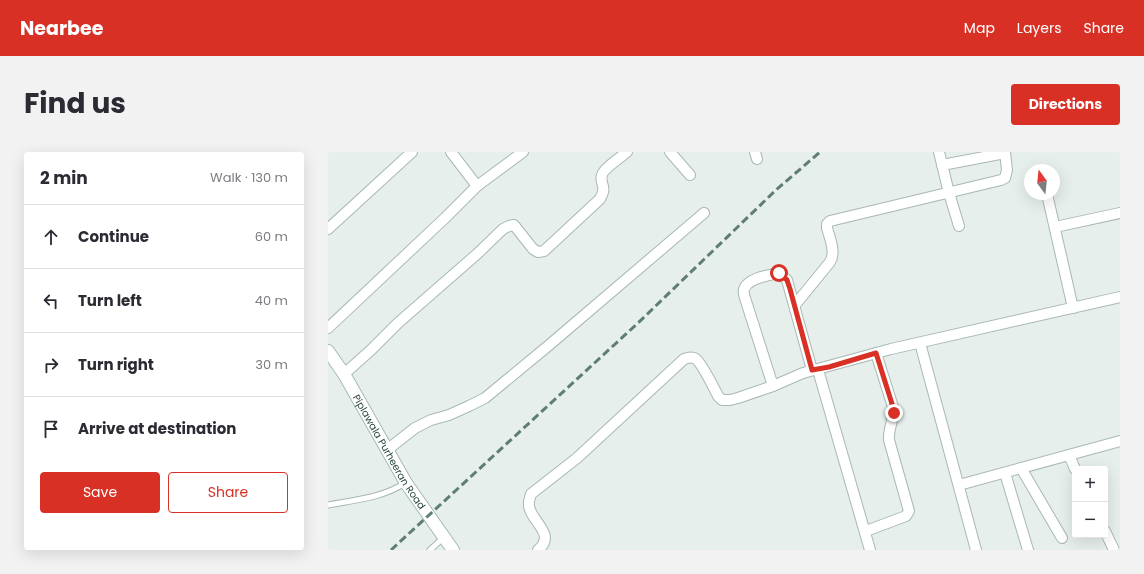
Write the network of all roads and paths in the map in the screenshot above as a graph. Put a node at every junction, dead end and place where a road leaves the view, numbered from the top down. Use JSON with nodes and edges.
{"nodes":[{"id":1,"x":412,"y":152,"type":"edge"},
{"id":2,"x":452,"y":152,"type":"edge"},
{"id":3,"x":523,"y":152,"type":"edge"},
{"id":4,"x":627,"y":152,"type":"edge"},
{"id":5,"x":670,"y":152,"type":"edge"},
{"id":6,"x":939,"y":152,"type":"edge"},
{"id":7,"x":1005,"y":152,"type":"edge"},
{"id":8,"x":942,"y":165,"type":"junction"},
{"id":9,"x":690,"y":175,"type":"dead end"},
{"id":10,"x":477,"y":186,"type":"junction"},
{"id":11,"x":949,"y":193,"type":"junction"},
{"id":12,"x":1048,"y":200,"type":"edge"},
{"id":13,"x":704,"y":213,"type":"dead end"},
{"id":14,"x":1120,"y":213,"type":"edge"},
{"id":15,"x":959,"y":226,"type":"dead end"},
{"id":16,"x":1055,"y":227,"type":"junction"},
{"id":17,"x":328,"y":229,"type":"edge"},
{"id":18,"x":1120,"y":297,"type":"edge"},
{"id":19,"x":795,"y":305,"type":"junction"},
{"id":20,"x":1073,"y":308,"type":"junction"},
{"id":21,"x":328,"y":328,"type":"edge"},
{"id":22,"x":920,"y":343,"type":"junction"},
{"id":23,"x":328,"y":351,"type":"edge"},
{"id":24,"x":876,"y":353,"type":"junction"},
{"id":25,"x":815,"y":370,"type":"junction"},
{"id":26,"x":344,"y":374,"type":"junction"},
{"id":27,"x":773,"y":386,"type":"junction"},
{"id":28,"x":1120,"y":441,"type":"edge"},
{"id":29,"x":387,"y":450,"type":"junction"},
{"id":30,"x":1069,"y":455,"type":"junction"},
{"id":31,"x":1074,"y":466,"type":"edge"},
{"id":32,"x":1021,"y":468,"type":"junction"},
{"id":33,"x":1005,"y":472,"type":"junction"},
{"id":34,"x":406,"y":483,"type":"junction"},
{"id":35,"x":959,"y":485,"type":"junction"},
{"id":36,"x":328,"y":505,"type":"edge"},
{"id":37,"x":866,"y":531,"type":"junction"},
{"id":38,"x":444,"y":537,"type":"junction"},
{"id":39,"x":1108,"y":537,"type":"edge"},
{"id":40,"x":1062,"y":538,"type":"dead end"},
{"id":41,"x":430,"y":550,"type":"edge"},
{"id":42,"x":453,"y":550,"type":"edge"},
{"id":43,"x":538,"y":550,"type":"edge"},
{"id":44,"x":870,"y":550,"type":"edge"},
{"id":45,"x":974,"y":550,"type":"edge"},
{"id":46,"x":1028,"y":550,"type":"edge"},
{"id":47,"x":1114,"y":550,"type":"edge"}],
"edges":[{"from":1,"to":17,"type":"street"},
{"from":2,"to":10,"type":"street"},
{"from":3,"to":10,"type":"street"},
{"from":4,"to":26,"type":"street"},
{"from":5,"to":9,"type":"street"},
{"from":6,"to":8,"type":"street"},
{"from":7,"to":8,"type":"street"},
{"from":7,"to":11,"type":"street"},
{"from":8,"to":11,"type":"street"},
{"from":10,"to":21,"type":"street"},
{"from":11,"to":15,"type":"street"},
{"from":11,"to":19,"type":"street"},
{"from":12,"to":16,"type":"street"},
{"from":13,"to":29,"type":"street"},
{"from":14,"to":16,"type":"street"},
{"from":16,"to":20,"type":"street"},
{"from":18,"to":20,"type":"street"},
{"from":19,"to":25,"type":"street"},
{"from":19,"to":27,"type":"street"},
{"from":20,"to":22,"type":"street"},
{"from":22,"to":24,"type":"street"},
{"from":22,"to":35,"type":"street"},
{"from":23,"to":26,"type":"street","name":"Piplawala Purheeran Road"},
{"from":24,"to":25,"type":"street"},
{"from":24,"to":37,"type":"street"},
{"from":25,"to":27,"type":"street"},
{"from":25,"to":37,"type":"street"},
{"from":26,"to":29,"type":"street","name":"Piplawala Purheeran Road"},
{"from":27,"to":43,"type":"street"},
{"from":28,"to":30,"type":"street"},
{"from":29,"to":34,"type":"street","name":"Piplawala Purheeran Road"},
{"from":30,"to":31,"type":"street"},
{"from":30,"to":32,"type":"street"},
{"from":32,"to":33,"type":"street"},
{"from":32,"to":40,"type":"street"},
{"from":33,"to":35,"type":"street"},
{"from":33,"to":46,"type":"street"},
{"from":34,"to":36,"type":"lane"},
{"from":34,"to":38,"type":"street","name":"Piplawala Purheeran Road"},
{"from":35,"to":45,"type":"street"},
{"from":37,"to":44,"type":"street"},
{"from":38,"to":41,"type":"lane"},
{"from":38,"to":42,"type":"street","name":"Piplawala Purheeran Road"},
{"from":39,"to":47,"type":"street"}]}
